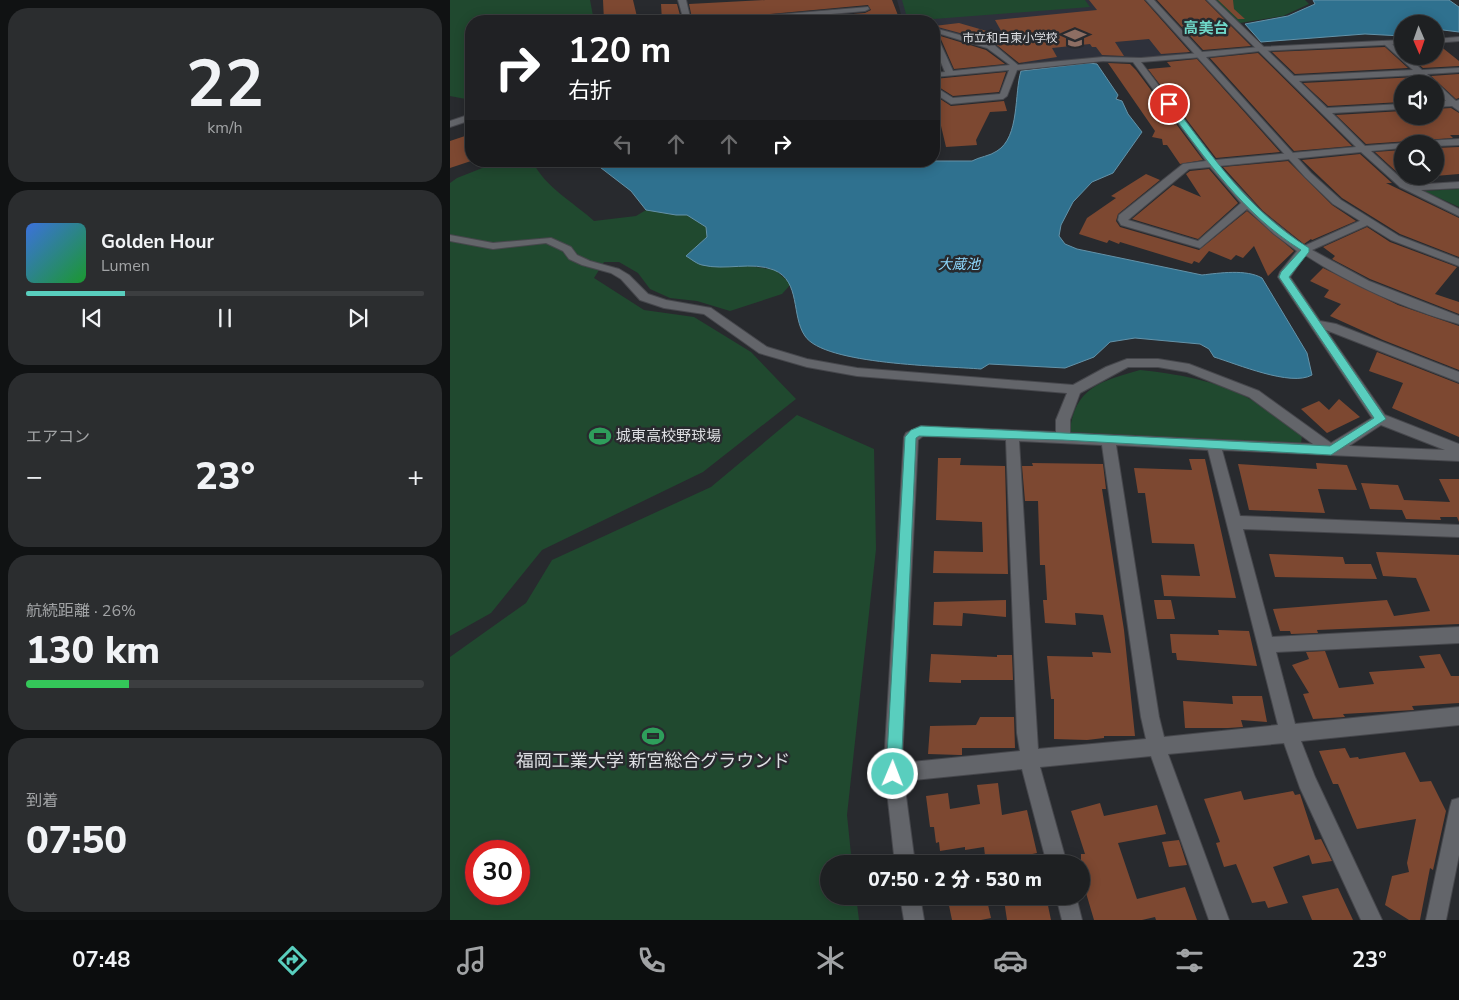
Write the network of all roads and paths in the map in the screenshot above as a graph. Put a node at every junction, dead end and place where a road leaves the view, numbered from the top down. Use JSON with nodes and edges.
{"nodes":[{"id":1,"x":865,"y":0,"type":"edge"},
{"id":2,"x":1150,"y":0,"type":"edge"},
{"id":3,"x":1211,"y":0,"type":"edge"},
{"id":4,"x":684,"y":1,"type":"edge"},
{"id":5,"x":866,"y":10,"type":"junction"},
{"id":6,"x":687,"y":15,"type":"edge"},
{"id":7,"x":803,"y":15,"type":"edge"},
{"id":8,"x":867,"y":15,"type":"edge"},
{"id":9,"x":940,"y":32,"type":"edge"},
{"id":10,"x":1459,"y":39,"type":"edge"},
{"id":11,"x":1444,"y":40,"type":"edge"},
{"id":12,"x":1388,"y":43,"type":"junction"},
{"id":13,"x":1394,"y":43,"type":"edge"},
{"id":14,"x":1394,"y":48,"type":"edge"},
{"id":15,"x":1260,"y":49,"type":"junction"},
{"id":16,"x":940,"y":52,"type":"edge"},
{"id":17,"x":1200,"y":55,"type":"junction"},
{"id":18,"x":1135,"y":60,"type":"junction"},
{"id":19,"x":1413,"y":65,"type":"edge"},
{"id":20,"x":1014,"y":67,"type":"junction"},
{"id":21,"x":1459,"y":70,"type":"edge"},
{"id":22,"x":1420,"y":72,"type":"junction"},
{"id":23,"x":950,"y":74,"type":"junction"},
{"id":24,"x":940,"y":75,"type":"edge"},
{"id":25,"x":1423,"y":75,"type":"edge"},
{"id":26,"x":1291,"y":79,"type":"junction"},
{"id":27,"x":940,"y":93,"type":"edge"},
{"id":28,"x":1444,"y":94,"type":"edge"},
{"id":29,"x":1444,"y":104,"type":"edge"},
{"id":30,"x":1457,"y":105,"type":"edge"},
{"id":31,"x":1394,"y":107,"type":"edge"},
{"id":32,"x":1324,"y":111,"type":"junction"},
{"id":33,"x":465,"y":119,"type":"edge"},
{"id":34,"x":450,"y":124,"type":"edge"},
{"id":35,"x":1459,"y":142,"type":"edge"},
{"id":36,"x":1444,"y":143,"type":"edge"},
{"id":37,"x":1394,"y":146,"type":"edge"},
{"id":38,"x":1362,"y":148,"type":"junction"},
{"id":39,"x":1290,"y":155,"type":"junction"},
{"id":40,"x":1214,"y":163,"type":"junction"},
{"id":41,"x":1459,"y":185,"type":"edge"},
{"id":42,"x":1410,"y":188,"type":"junction"},
{"id":43,"x":1247,"y":203,"type":"junction"},
{"id":44,"x":1459,"y":212,"type":"edge"},
{"id":45,"x":1366,"y":222,"type":"junction"},
{"id":46,"x":450,"y":238,"type":"edge"},
{"id":47,"x":1306,"y":250,"type":"junction"},
{"id":48,"x":1459,"y":263,"type":"edge"},
{"id":49,"x":1459,"y":320,"type":"edge"},
{"id":50,"x":1316,"y":324,"type":"junction"},
{"id":51,"x":1459,"y":377,"type":"edge"},
{"id":52,"x":1075,"y":390,"type":"junction"},
{"id":53,"x":1380,"y":419,"type":"junction"},
{"id":54,"x":1012,"y":435,"type":"junction"},
{"id":55,"x":1063,"y":436,"type":"junction"},
{"id":56,"x":1108,"y":440,"type":"junction"},
{"id":57,"x":1214,"y":445,"type":"junction"},
{"id":58,"x":1331,"y":450,"type":"junction"},
{"id":59,"x":1459,"y":450,"type":"edge"},
{"id":60,"x":1459,"y":456,"type":"edge"},
{"id":61,"x":1234,"y":522,"type":"junction"},
{"id":62,"x":1459,"y":531,"type":"edge"},
{"id":63,"x":1459,"y":635,"type":"edge"},
{"id":64,"x":1266,"y":645,"type":"junction"},
{"id":65,"x":1459,"y":716,"type":"edge"},
{"id":66,"x":1289,"y":733,"type":"junction"},
{"id":67,"x":1157,"y":746,"type":"junction"},
{"id":68,"x":1030,"y":760,"type":"junction"},
{"id":69,"x":893,"y":774,"type":"junction"},
{"id":70,"x":1459,"y":807,"type":"edge"},
{"id":71,"x":904,"y":855,"type":"edge"},
{"id":72,"x":1054,"y":855,"type":"edge"},
{"id":73,"x":912,"y":905,"type":"edge"},
{"id":74,"x":1068,"y":905,"type":"edge"},
{"id":75,"x":914,"y":920,"type":"edge"},
{"id":76,"x":1072,"y":920,"type":"edge"},
{"id":77,"x":1219,"y":920,"type":"edge"},
{"id":78,"x":1372,"y":920,"type":"edge"},
{"id":79,"x":1436,"y":920,"type":"edge"}],
"edges":[{"from":1,"to":5,"type":"street"},
{"from":2,"to":17,"type":"street"},
{"from":3,"to":15,"type":"street"},
{"from":4,"to":6,"type":"street"},
{"from":5,"to":7,"type":"street"},
{"from":5,"to":8,"type":"street"},
{"from":9,"to":20,"type":"street"},
{"from":10,"to":11,"type":"street"},
{"from":12,"to":13,"type":"street"},
{"from":12,"to":14,"type":"street"},
{"from":12,"to":15,"type":"street"},
{"from":15,"to":17,"type":"street"},
{"from":15,"to":26,"type":"street"},
{"from":16,"to":23,"type":"street"},
{"from":17,"to":18,"type":"street"},
{"from":17,"to":39,"type":"street"},
{"from":18,"to":20,"type":"street"},
{"from":18,"to":40,"type":"street"},
{"from":19,"to":22,"type":"street"},
{"from":20,"to":23,"type":"street"},
{"from":20,"to":27,"type":"street"},
{"from":21,"to":22,"type":"street"},
{"from":22,"to":25,"type":"street"},
{"from":22,"to":26,"type":"street"},
{"from":23,"to":24,"type":"street"},
{"from":26,"to":32,"type":"street"},
{"from":28,"to":30,"type":"street"},
{"from":29,"to":30,"type":"street"},
{"from":31,"to":32,"type":"street"},
{"from":32,"to":38,"type":"street"},
{"from":33,"to":34,"type":"street"},
{"from":35,"to":36,"type":"street"},
{"from":37,"to":38,"type":"street"},
{"from":38,"to":39,"type":"street"},
{"from":38,"to":42,"type":"street"},
{"from":39,"to":40,"type":"street"},
{"from":39,"to":45,"type":"street"},
{"from":40,"to":43,"type":"street"},
{"from":40,"to":43,"type":"street"},
{"from":41,"to":42,"type":"street"},
{"from":42,"to":44,"type":"street"},
{"from":43,"to":47,"type":"street"},
{"from":45,"to":47,"type":"street"},
{"from":45,"to":48,"type":"street"},
{"from":46,"to":52,"type":"street"},
{"from":47,"to":49,"type":"street"},
{"from":47,"to":50,"type":"street"},
{"from":50,"to":51,"type":"street"},
{"from":50,"to":53,"type":"street"},
{"from":52,"to":55,"type":"street"},
{"from":52,"to":58,"type":"street"},
{"from":53,"to":58,"type":"street"},
{"from":53,"to":59,"type":"street"},
{"from":54,"to":55,"type":"street"},
{"from":54,"to":68,"type":"street"},
{"from":54,"to":69,"type":"street"},
{"from":55,"to":56,"type":"street"},
{"from":56,"to":57,"type":"street"},
{"from":56,"to":67,"type":"street"},
{"from":57,"to":58,"type":"street"},
{"from":57,"to":61,"type":"street"},
{"from":58,"to":60,"type":"street"},
{"from":61,"to":62,"type":"street"},
{"from":61,"to":64,"type":"street"},
{"from":63,"to":64,"type":"street"},
{"from":64,"to":66,"type":"street"},
{"from":65,"to":66,"type":"street"},
{"from":66,"to":67,"type":"street"},
{"from":66,"to":78,"type":"street"},
{"from":67,"to":68,"type":"street"},
{"from":67,"to":77,"type":"street"},
{"from":68,"to":69,"type":"street"},
{"from":68,"to":72,"type":"street"},
{"from":69,"to":71,"type":"street"},
{"from":70,"to":79,"type":"street"},
{"from":73,"to":75,"type":"street"},
{"from":74,"to":76,"type":"street"}]}
